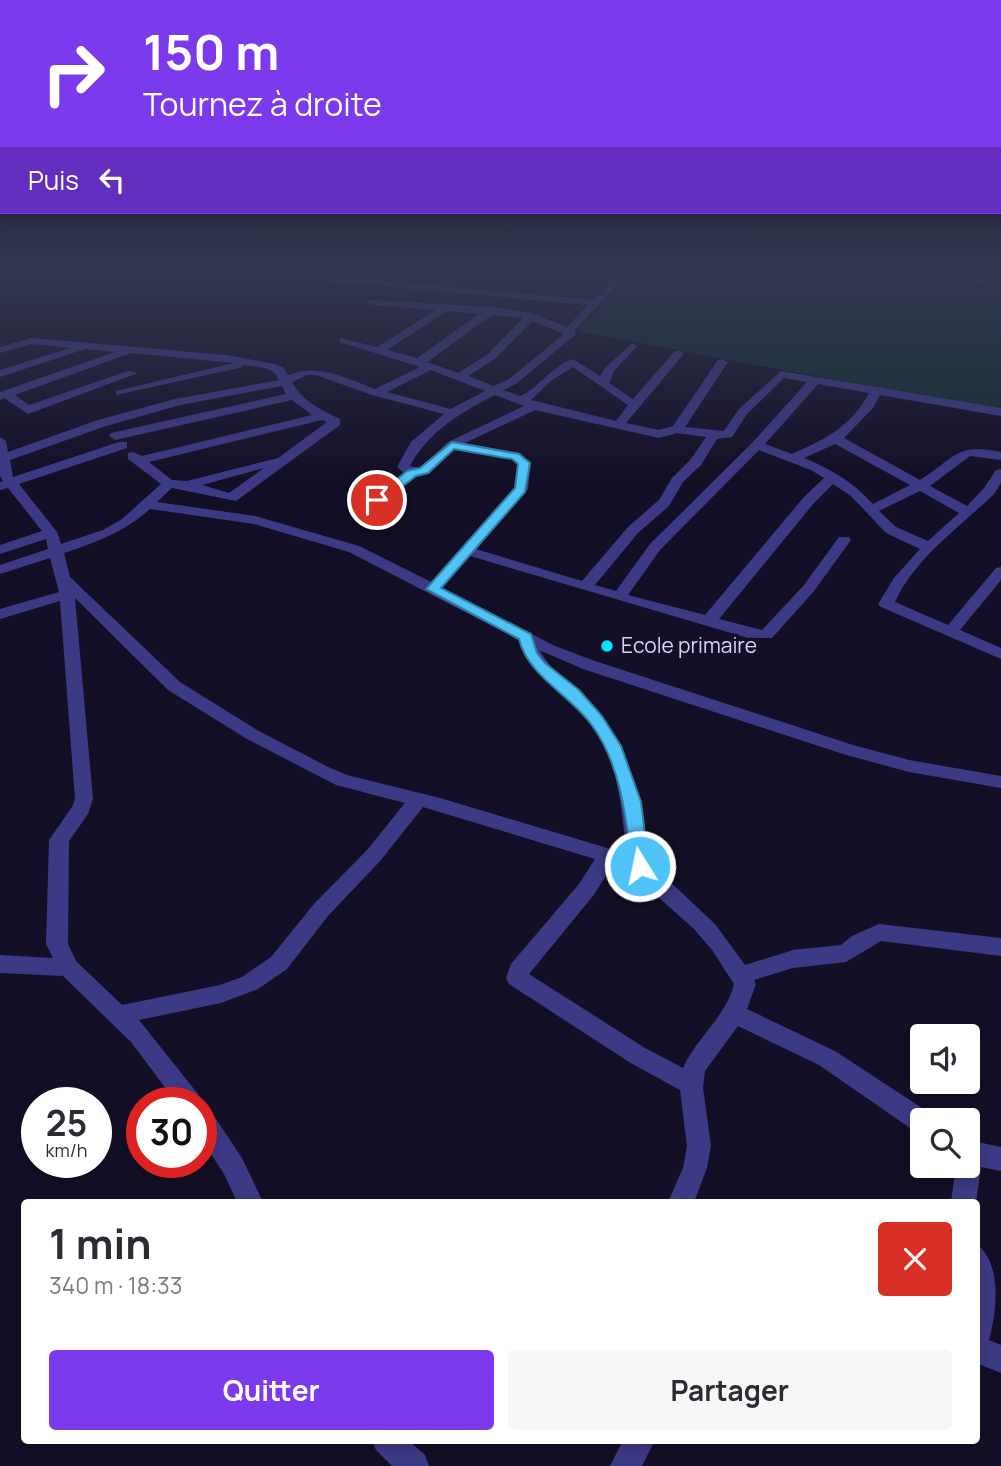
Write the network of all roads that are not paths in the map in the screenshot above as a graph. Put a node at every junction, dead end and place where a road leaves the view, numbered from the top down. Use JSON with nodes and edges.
{"nodes":[{"id":1,"x":397,"y":339,"type":"edge"},
{"id":2,"x":456,"y":339,"type":"edge"},
{"id":3,"x":508,"y":339,"type":"edge"},
{"id":4,"x":563,"y":339,"type":"edge"},
{"id":5,"x":344,"y":340,"type":"dead end"},
{"id":6,"x":86,"y":345,"type":"junction"},
{"id":7,"x":632,"y":346,"type":"dead end"},
{"id":8,"x":130,"y":349,"type":"junction"},
{"id":9,"x":0,"y":350,"type":"edge"},
{"id":10,"x":379,"y":350,"type":"junction"},
{"id":11,"x":679,"y":353,"type":"dead end"},
{"id":12,"x":252,"y":362,"type":"junction"},
{"id":13,"x":722,"y":362,"type":"dead end"},
{"id":14,"x":425,"y":364,"type":"junction"},
{"id":15,"x":132,"y":373,"type":"dead end"},
{"id":16,"x":0,"y":374,"type":"edge"},
{"id":17,"x":459,"y":377,"type":"junction"},
{"id":18,"x":815,"y":380,"type":"junction"},
{"id":19,"x":285,"y":381,"type":"junction"},
{"id":20,"x":602,"y":384,"type":"junction"},
{"id":21,"x":877,"y":389,"type":"junction"},
{"id":22,"x":496,"y":391,"type":"junction"},
{"id":23,"x":120,"y":393,"type":"dead end"},
{"id":24,"x":376,"y":393,"type":"junction"},
{"id":25,"x":3,"y":395,"type":"edge"},
{"id":26,"x":295,"y":396,"type":"junction"},
{"id":27,"x":528,"y":402,"type":"junction"},
{"id":28,"x":635,"y":404,"type":"junction"},
{"id":29,"x":1001,"y":412,"type":"edge"},
{"id":30,"x":453,"y":413,"type":"junction"},
{"id":31,"x":323,"y":415,"type":"junction"},
{"id":32,"x":102,"y":423,"type":"junction"},
{"id":33,"x":618,"y":426,"type":"junction"},
{"id":34,"x":677,"y":429,"type":"junction"},
{"id":35,"x":716,"y":435,"type":"junction"},
{"id":36,"x":836,"y":439,"type":"junction"},
{"id":37,"x":119,"y":441,"type":"junction"},
{"id":38,"x":757,"y":445,"type":"junction"},
{"id":39,"x":452,"y":446,"type":"junction"},
{"id":40,"x":1,"y":449,"type":"edge"},
{"id":41,"x":1001,"y":456,"type":"edge"},
{"id":42,"x":287,"y":457,"type":"junction"},
{"id":43,"x":795,"y":457,"type":"junction"},
{"id":44,"x":139,"y":461,"type":"junction"},
{"id":45,"x":412,"y":473,"type":"junction"},
{"id":46,"x":1001,"y":473,"type":"edge"},
{"id":47,"x":832,"y":477,"type":"junction"},
{"id":48,"x":3,"y":483,"type":"edge"},
{"id":49,"x":169,"y":484,"type":"junction"},
{"id":50,"x":187,"y":485,"type":"junction"},
{"id":51,"x":920,"y":485,"type":"junction"},
{"id":52,"x":377,"y":500,"type":"dead end"},
{"id":53,"x":147,"y":504,"type":"junction"},
{"id":54,"x":871,"y":510,"type":"junction"},
{"id":55,"x":968,"y":512,"type":"junction"},
{"id":56,"x":844,"y":540,"type":"dead end"},
{"id":57,"x":53,"y":542,"type":"junction"},
{"id":58,"x":930,"y":548,"type":"junction"},
{"id":59,"x":0,"y":550,"type":"edge"},
{"id":60,"x":465,"y":551,"type":"junction"},
{"id":61,"x":0,"y":570,"type":"edge"},
{"id":62,"x":1001,"y":571,"type":"edge"},
{"id":63,"x":64,"y":585,"type":"junction"},
{"id":64,"x":585,"y":587,"type":"junction"},
{"id":65,"x":433,"y":589,"type":"junction"},
{"id":66,"x":619,"y":597,"type":"junction"},
{"id":67,"x":0,"y":614,"type":"edge"},
{"id":68,"x":709,"y":621,"type":"junction"},
{"id":69,"x":951,"y":632,"type":"junction"},
{"id":70,"x":526,"y":637,"type":"junction"},
{"id":71,"x":1001,"y":654,"type":"edge"},
{"id":72,"x":1001,"y":782,"type":"edge"},
{"id":73,"x":419,"y":799,"type":"junction"},
{"id":74,"x":608,"y":856,"type":"junction"},
{"id":75,"x":640,"y":866,"type":"junction"},
{"id":76,"x":1001,"y":947,"type":"edge"},
{"id":77,"x":0,"y":964,"type":"edge"},
{"id":78,"x":68,"y":967,"type":"junction"},
{"id":79,"x":740,"y":975,"type":"junction"},
{"id":80,"x":735,"y":1014,"type":"junction"},
{"id":81,"x":119,"y":1015,"type":"junction"},
{"id":82,"x":690,"y":1084,"type":"junction"},
{"id":83,"x":179,"y":1087,"type":"edge"},
{"id":84,"x":910,"y":1114,"type":"edge"},
{"id":85,"x":217,"y":1142,"type":"edge"},
{"id":86,"x":980,"y":1155,"type":"edge"},
{"id":87,"x":1001,"y":1159,"type":"edge"},
{"id":88,"x":966,"y":1178,"type":"edge"},
{"id":89,"x":249,"y":1199,"type":"edge"},
{"id":90,"x":682,"y":1199,"type":"edge"},
{"id":91,"x":964,"y":1199,"type":"edge"},
{"id":92,"x":980,"y":1261,"type":"edge"},
{"id":93,"x":980,"y":1321,"type":"edge"},
{"id":94,"x":980,"y":1351,"type":"edge"},
{"id":95,"x":1001,"y":1359,"type":"edge"},
{"id":96,"x":390,"y":1444,"type":"edge"},
{"id":97,"x":414,"y":1466,"type":"edge"}],
"edges":[{"from":1,"to":10,"type":"street"},
{"from":2,"to":14,"type":"street"},
{"from":3,"to":17,"type":"street"},
{"from":4,"to":22,"type":"street"},
{"from":5,"to":10,"type":"street"},
{"from":6,"to":8,"type":"street"},
{"from":6,"to":9,"type":"street"},
{"from":6,"to":16,"type":"street"},
{"from":7,"to":20,"type":"street"},
{"from":8,"to":12,"type":"street"},
{"from":8,"to":25,"type":"street"},
{"from":10,"to":14,"type":"street"},
{"from":11,"to":28,"type":"street"},
{"from":12,"to":19,"type":"street"},
{"from":12,"to":23,"type":"street"},
{"from":13,"to":34,"type":"street"},
{"from":14,"to":17,"type":"street"},
{"from":14,"to":24,"type":"street"},
{"from":15,"to":25,"type":"street"},
{"from":17,"to":22,"type":"street"},
{"from":18,"to":21,"type":"street"},
{"from":18,"to":35,"type":"street"},
{"from":18,"to":38,"type":"street"},
{"from":19,"to":24,"type":"street"},
{"from":19,"to":26,"type":"street"},
{"from":19,"to":32,"type":"street"},
{"from":20,"to":27,"type":"street"},
{"from":20,"to":28,"type":"street"},
{"from":21,"to":29,"type":"street"},
{"from":21,"to":36,"type":"street"},
{"from":22,"to":27,"type":"street"},
{"from":22,"to":30,"type":"street"},
{"from":24,"to":30,"type":"street"},
{"from":26,"to":31,"type":"street"},
{"from":26,"to":37,"type":"street"},
{"from":27,"to":33,"type":"street"},
{"from":27,"to":39,"type":"street"},
{"from":28,"to":33,"type":"street"},
{"from":30,"to":45,"type":"street"},
{"from":31,"to":42,"type":"street"},
{"from":31,"to":44,"type":"street"},
{"from":32,"to":37,"type":"street"},
{"from":32,"to":40,"type":"street"},
{"from":33,"to":34,"type":"street"},
{"from":34,"to":35,"type":"street"},
{"from":35,"to":64,"type":"street"},
{"from":36,"to":43,"type":"street"},
{"from":36,"to":51,"type":"street"},
{"from":37,"to":44,"type":"street"},
{"from":37,"to":48,"type":"street"},
{"from":38,"to":43,"type":"street"},
{"from":38,"to":66,"type":"street"},
{"from":39,"to":45,"type":"street"},
{"from":39,"to":60,"type":"street"},
{"from":40,"to":48,"type":"street"},
{"from":41,"to":51,"type":"street"},
{"from":42,"to":50,"type":"street"},
{"from":42,"to":50,"type":"street"},
{"from":43,"to":47,"type":"street"},
{"from":44,"to":49,"type":"street"},
{"from":45,"to":52,"type":"street"},
{"from":46,"to":55,"type":"street"},
{"from":47,"to":54,"type":"street"},
{"from":47,"to":68,"type":"street"},
{"from":48,"to":57,"type":"street"},
{"from":49,"to":50,"type":"street"},
{"from":49,"to":53,"type":"street"},
{"from":51,"to":54,"type":"street"},
{"from":51,"to":55,"type":"street"},
{"from":53,"to":57,"type":"street"},
{"from":53,"to":65,"type":"street"},
{"from":54,"to":58,"type":"street"},
{"from":55,"to":58,"type":"street"},
{"from":56,"to":68,"type":"street"},
{"from":57,"to":59,"type":"street"},
{"from":57,"to":61,"type":"street"},
{"from":57,"to":63,"type":"street"},
{"from":58,"to":69,"type":"street"},
{"from":60,"to":64,"type":"street"},
{"from":60,"to":65,"type":"street"},
{"from":62,"to":69,"type":"street"},
{"from":63,"to":67,"type":"street"},
{"from":63,"to":73,"type":"street"},
{"from":63,"to":78,"type":"street"},
{"from":64,"to":66,"type":"street"},
{"from":65,"to":70,"type":"street"},
{"from":66,"to":68,"type":"street"},
{"from":69,"to":71,"type":"street"},
{"from":70,"to":72,"type":"street"},
{"from":70,"to":75,"type":"street"},
{"from":73,"to":74,"type":"street"},
{"from":73,"to":81,"type":"street"},
{"from":74,"to":75,"type":"street"},
{"from":74,"to":82,"type":"street"},
{"from":75,"to":79,"type":"street"},
{"from":76,"to":79,"type":"street"},
{"from":77,"to":78,"type":"street"},
{"from":78,"to":81,"type":"street"},
{"from":79,"to":80,"type":"street"},
{"from":80,"to":82,"type":"street"},
{"from":80,"to":84,"type":"street"},
{"from":81,"to":83,"type":"street"},
{"from":82,"to":90,"type":"street"},
{"from":85,"to":89,"type":"street"},
{"from":86,"to":87,"type":"street"},
{"from":88,"to":91,"type":"street"},
{"from":92,"to":93,"type":"street"},
{"from":94,"to":95,"type":"street"},
{"from":96,"to":97,"type":"street"}]}
